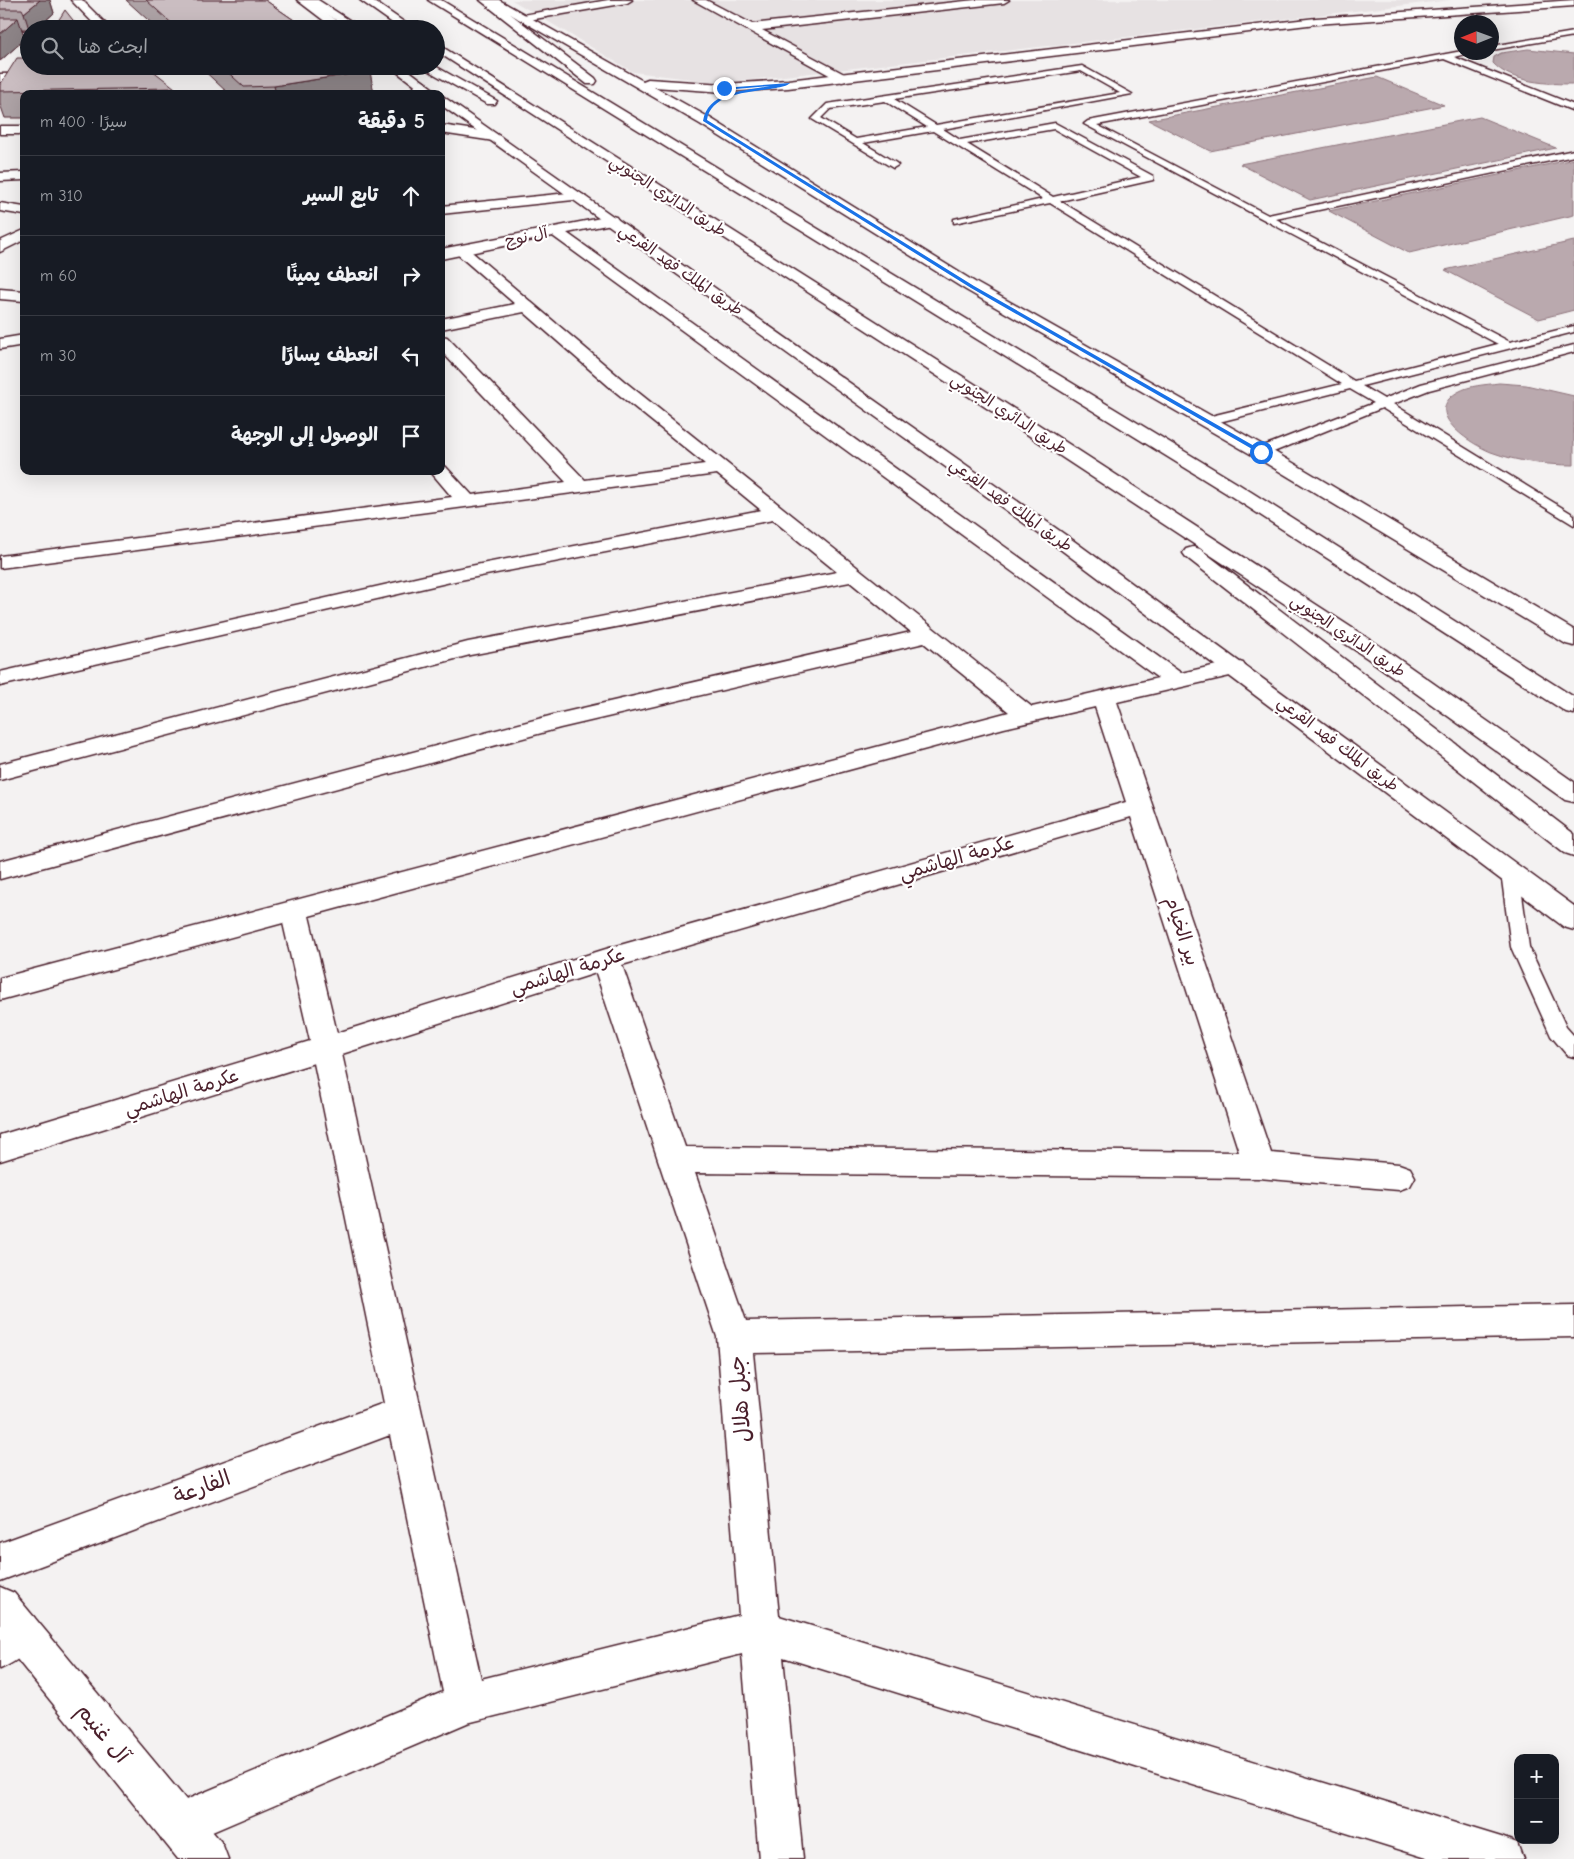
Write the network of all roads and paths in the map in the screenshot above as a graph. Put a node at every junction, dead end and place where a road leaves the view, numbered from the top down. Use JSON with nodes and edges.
{"nodes":[{"id":1,"x":76,"y":0,"type":"edge"},
{"id":2,"x":302,"y":0,"type":"edge"},
{"id":3,"x":310,"y":0,"type":"edge"},
{"id":4,"x":364,"y":0,"type":"edge"},
{"id":5,"x":433,"y":0,"type":"edge"},
{"id":6,"x":485,"y":0,"type":"edge"},
{"id":7,"x":491,"y":0,"type":"edge"},
{"id":8,"x":628,"y":0,"type":"edge"},
{"id":9,"x":698,"y":0,"type":"edge"},
{"id":10,"x":889,"y":0,"type":"edge"},
{"id":11,"x":1004,"y":0,"type":"edge"},
{"id":12,"x":1510,"y":0,"type":"edge"},
{"id":13,"x":1574,"y":3,"type":"edge"},
{"id":14,"x":912,"y":10,"type":"junction"},
{"id":15,"x":523,"y":18,"type":"junction"},
{"id":16,"x":97,"y":20,"type":"edge"},
{"id":17,"x":330,"y":20,"type":"edge"},
{"id":18,"x":343,"y":20,"type":"edge"},
{"id":19,"x":395,"y":20,"type":"edge"},
{"id":20,"x":1316,"y":21,"type":"junction"},
{"id":21,"x":750,"y":28,"type":"junction"},
{"id":22,"x":0,"y":34,"type":"edge"},
{"id":23,"x":20,"y":34,"type":"edge"},
{"id":24,"x":1574,"y":34,"type":"edge"},
{"id":25,"x":1499,"y":47,"type":"edge"},
{"id":26,"x":445,"y":52,"type":"edge"},
{"id":27,"x":1454,"y":55,"type":"edge"},
{"id":28,"x":1446,"y":57,"type":"junction"},
{"id":29,"x":404,"y":75,"type":"edge"},
{"id":30,"x":443,"y":75,"type":"edge"},
{"id":31,"x":628,"y":76,"type":"junction"},
{"id":32,"x":51,"y":77,"type":"edge"},
{"id":33,"x":842,"y":78,"type":"junction"},
{"id":34,"x":1,"y":79,"type":"edge"},
{"id":35,"x":788,"y":84,"type":"junction"},
{"id":36,"x":419,"y":89,"type":"edge"},
{"id":37,"x":886,"y":98,"type":"junction"},
{"id":38,"x":720,"y":99,"type":"dead end"},
{"id":39,"x":445,"y":102,"type":"edge"},
{"id":40,"x":505,"y":108,"type":"dead end"},
{"id":41,"x":1574,"y":108,"type":"edge"},
{"id":42,"x":523,"y":117,"type":"dead end"},
{"id":43,"x":934,"y":129,"type":"junction"},
{"id":44,"x":0,"y":130,"type":"edge"},
{"id":45,"x":20,"y":130,"type":"edge"},
{"id":46,"x":445,"y":131,"type":"edge"},
{"id":47,"x":494,"y":137,"type":"junction"},
{"id":48,"x":856,"y":142,"type":"junction"},
{"id":49,"x":957,"y":143,"type":"junction"},
{"id":50,"x":1574,"y":153,"type":"edge"},
{"id":51,"x":893,"y":165,"type":"dead end"},
{"id":52,"x":629,"y":171,"type":"junction"},
{"id":53,"x":718,"y":175,"type":"junction"},
{"id":54,"x":20,"y":176,"type":"edge"},
{"id":55,"x":0,"y":177,"type":"edge"},
{"id":56,"x":578,"y":196,"type":"junction"},
{"id":57,"x":1048,"y":199,"type":"junction"},
{"id":58,"x":445,"y":200,"type":"edge"},
{"id":59,"x":0,"y":207,"type":"edge"},
{"id":60,"x":456,"y":209,"type":"junction"},
{"id":61,"x":20,"y":210,"type":"edge"},
{"id":62,"x":445,"y":210,"type":"edge"},
{"id":63,"x":1266,"y":218,"type":"junction"},
{"id":64,"x":611,"y":220,"type":"junction"},
{"id":65,"x":958,"y":221,"type":"dead end"},
{"id":66,"x":555,"y":231,"type":"junction"},
{"id":67,"x":20,"y":236,"type":"edge"},
{"id":68,"x":0,"y":247,"type":"edge"},
{"id":69,"x":461,"y":250,"type":"junction"},
{"id":70,"x":445,"y":253,"type":"edge"},
{"id":71,"x":0,"y":254,"type":"edge"},
{"id":72,"x":16,"y":255,"type":"dead end"},
{"id":73,"x":0,"y":294,"type":"edge"},
{"id":74,"x":20,"y":296,"type":"edge"},
{"id":75,"x":526,"y":307,"type":"junction"},
{"id":76,"x":445,"y":323,"type":"edge"},
{"id":77,"x":1574,"y":329,"type":"edge"},
{"id":78,"x":20,"y":341,"type":"edge"},
{"id":79,"x":0,"y":344,"type":"edge"},
{"id":80,"x":445,"y":345,"type":"edge"},
{"id":81,"x":1510,"y":346,"type":"junction"},
{"id":82,"x":1574,"y":348,"type":"edge"},
{"id":83,"x":1353,"y":385,"type":"junction"},
{"id":84,"x":1384,"y":404,"type":"junction"},
{"id":85,"x":1207,"y":421,"type":"junction"},
{"id":86,"x":1023,"y":423,"type":"junction"},
{"id":87,"x":1261,"y":452,"type":"junction"},
{"id":88,"x":722,"y":468,"type":"junction"},
{"id":89,"x":443,"y":475,"type":"edge"},
{"id":90,"x":581,"y":486,"type":"junction"},
{"id":91,"x":467,"y":501,"type":"junction"},
{"id":92,"x":777,"y":513,"type":"junction"},
{"id":93,"x":1574,"y":521,"type":"edge"},
{"id":94,"x":0,"y":562,"type":"edge"},
{"id":95,"x":1356,"y":568,"type":"junction"},
{"id":96,"x":854,"y":575,"type":"junction"},
{"id":97,"x":928,"y":635,"type":"junction"},
{"id":98,"x":1574,"y":639,"type":"edge"},
{"id":99,"x":1235,"y":668,"type":"junction"},
{"id":100,"x":0,"y":679,"type":"edge"},
{"id":101,"x":1178,"y":681,"type":"junction"},
{"id":102,"x":1574,"y":693,"type":"edge"},
{"id":103,"x":1104,"y":698,"type":"junction"},
{"id":104,"x":1574,"y":707,"type":"edge"},
{"id":105,"x":1028,"y":715,"type":"junction"},
{"id":106,"x":0,"y":772,"type":"edge"},
{"id":107,"x":1574,"y":794,"type":"edge"},
{"id":108,"x":1140,"y":806,"type":"junction"},
{"id":109,"x":1574,"y":847,"type":"edge"},
{"id":110,"x":0,"y":870,"type":"edge"},
{"id":111,"x":1510,"y":872,"type":"junction"},
{"id":112,"x":294,"y":911,"type":"junction"},
{"id":113,"x":1574,"y":920,"type":"edge"},
{"id":114,"x":606,"y":959,"type":"junction"},
{"id":115,"x":0,"y":989,"type":"edge"},
{"id":116,"x":326,"y":1048,"type":"junction"},
{"id":117,"x":1574,"y":1049,"type":"edge"},
{"id":118,"x":0,"y":1148,"type":"edge"},
{"id":119,"x":674,"y":1160,"type":"junction"},
{"id":120,"x":1259,"y":1165,"type":"junction"},
{"id":121,"x":1400,"y":1177,"type":"dead end"},
{"id":122,"x":1572,"y":1323,"type":"edge"},
{"id":123,"x":734,"y":1337,"type":"junction"},
{"id":124,"x":404,"y":1412,"type":"junction"},
{"id":125,"x":0,"y":1562,"type":"edge"},
{"id":126,"x":7,"y":1629,"type":"edge"},
{"id":127,"x":760,"y":1630,"type":"junction"},
{"id":128,"x":466,"y":1703,"type":"junction"},
{"id":129,"x":177,"y":1825,"type":"junction"},
{"id":130,"x":206,"y":1859,"type":"edge"},
{"id":131,"x":781,"y":1859,"type":"edge"},
{"id":132,"x":1501,"y":1859,"type":"edge"}],
"edges":[{"from":1,"to":16,"type":"main road"},
{"from":2,"to":17,"type":"main road"},
{"from":3,"to":18,"type":"main road"},
{"from":4,"to":19,"type":"main road"},
{"from":5,"to":53,"type":"main road"},
{"from":6,"to":53,"type":"main road"},
{"from":7,"to":15,"type":"main road"},
{"from":8,"to":15,"type":"main road"},
{"from":9,"to":21,"type":"main road"},
{"from":10,"to":14,"type":"main road"},
{"from":11,"to":14,"type":"main road"},
{"from":12,"to":20,"type":"main road"},
{"from":13,"to":20,"type":"main road"},
{"from":14,"to":21,"type":"main road"},
{"from":15,"to":31,"type":"main road"},
{"from":20,"to":33,"type":"main road"},
{"from":21,"to":33,"type":"main road"},
{"from":22,"to":23,"type":"main road"},
{"from":24,"to":25,"type":"lane"},
{"from":26,"to":52,"type":"main road","name":"طريق الدائري الجنوبي"},
{"from":27,"to":28,"type":"lane"},
{"from":28,"to":41,"type":"lane"},
{"from":28,"to":63,"type":"lane"},
{"from":29,"to":36,"type":"main road"},
{"from":30,"to":40,"type":"main road"},
{"from":31,"to":35,"type":"main road"},
{"from":31,"to":85,"type":"main road"},
{"from":32,"to":34,"type":"main road"},
{"from":33,"to":35,"type":"main road"},
{"from":35,"to":38,"type":"main road"},
{"from":37,"to":43,"type":"lane"},
{"from":37,"to":43,"type":"lane"},
{"from":37,"to":48,"type":"lane"},
{"from":39,"to":47,"type":"main road","name":"طريق الملك فهد الفرعي"},
{"from":42,"to":52,"type":"main road"},
{"from":43,"to":48,"type":"lane"},
{"from":43,"to":49,"type":"lane"},
{"from":44,"to":45,"type":"main road"},
{"from":46,"to":47,"type":"main road"},
{"from":47,"to":56,"type":"main road","name":"طريق الملك فهد الفرعي"},
{"from":48,"to":51,"type":"lane"},
{"from":49,"to":57,"type":"lane"},
{"from":49,"to":57,"type":"lane"},
{"from":50,"to":63,"type":"lane"},
{"from":52,"to":86,"type":"main road","name":"طريق الدائري الجنوبي"},
{"from":53,"to":95,"type":"main road"},
{"from":54,"to":55,"type":"main road"},
{"from":56,"to":60,"type":"main road"},
{"from":56,"to":64,"type":"main road","name":"طريق الملك فهد الفرعي"},
{"from":57,"to":65,"type":"lane"},
{"from":57,"to":83,"type":"lane"},
{"from":58,"to":60,"type":"main road"},
{"from":59,"to":61,"type":"main road"},
{"from":60,"to":62,"type":"main road"},
{"from":63,"to":81,"type":"lane"},
{"from":64,"to":66,"type":"main road","name":"آل نوح"},
{"from":64,"to":99,"type":"main road","name":"طريق الملك فهد الفرعي"},
{"from":66,"to":69,"type":"main road","name":"آل نوح"},
{"from":66,"to":101,"type":"main road"},
{"from":67,"to":68,"type":"main road"},
{"from":69,"to":70,"type":"main road","name":"آل نوح"},
{"from":69,"to":75,"type":"main road"},
{"from":71,"to":72,"type":"main road"},
{"from":73,"to":74,"type":"main road"},
{"from":75,"to":76,"type":"main road"},
{"from":75,"to":88,"type":"main road"},
{"from":77,"to":81,"type":"lane"},
{"from":78,"to":79,"type":"main road"},
{"from":80,"to":90,"type":"main road"},
{"from":81,"to":83,"type":"lane"},
{"from":82,"to":84,"type":"lane"},
{"from":83,"to":84,"type":"lane"},
{"from":83,"to":85,"type":"lane"},
{"from":84,"to":87,"type":"lane"},
{"from":84,"to":93,"type":"lane"},
{"from":85,"to":87,"type":"main road"},
{"from":86,"to":107,"type":"main road","name":"طريق الدائري الجنوبي"},
{"from":86,"to":109,"type":"main road"},
{"from":87,"to":98,"type":"main road"},
{"from":88,"to":90,"type":"main road"},
{"from":88,"to":92,"type":"main road"},
{"from":89,"to":91,"type":"main road"},
{"from":90,"to":91,"type":"main road"},
{"from":91,"to":94,"type":"main road"},
{"from":92,"to":96,"type":"main road"},
{"from":92,"to":100,"type":"main road"},
{"from":95,"to":102,"type":"main road"},
{"from":95,"to":104,"type":"main road"},
{"from":96,"to":97,"type":"main road"},
{"from":96,"to":106,"type":"main road"},
{"from":97,"to":105,"type":"main road"},
{"from":97,"to":110,"type":"main road"},
{"from":99,"to":101,"type":"main road"},
{"from":99,"to":111,"type":"main road","name":"طريق الملك فهد الفرعي"},
{"from":101,"to":103,"type":"main road"},
{"from":103,"to":105,"type":"main road"},
{"from":103,"to":108,"type":"main road","name":"بير الخيام"},
{"from":105,"to":112,"type":"main road"},
{"from":108,"to":114,"type":"main road","name":"عكرمة الهاشمي"},
{"from":108,"to":120,"type":"main road","name":"بير الخيام"},
{"from":111,"to":113,"type":"main road","name":"طريق الملك فهد الفرعي"},
{"from":111,"to":117,"type":"lane"},
{"from":112,"to":115,"type":"main road"},
{"from":112,"to":116,"type":"main road"},
{"from":114,"to":116,"type":"main road","name":"عكرمة الهاشمي"},
{"from":114,"to":119,"type":"main road","name":"جبل هلال"},
{"from":116,"to":118,"type":"main road","name":"عكرمة الهاشمي"},
{"from":116,"to":124,"type":"main road"},
{"from":119,"to":120,"type":"main road"},
{"from":119,"to":123,"type":"main road","name":"جبل هلال"},
{"from":120,"to":121,"type":"main road"},
{"from":122,"to":123,"type":"main road"},
{"from":123,"to":127,"type":"main road","name":"جبل هلال"},
{"from":124,"to":125,"type":"main road","name":"الفارعة"},
{"from":124,"to":128,"type":"main road"},
{"from":126,"to":129,"type":"main road","name":"آل غنيم"},
{"from":127,"to":128,"type":"main road"},
{"from":127,"to":131,"type":"main road","name":"جبل هلال"},
{"from":127,"to":132,"type":"main road"},
{"from":128,"to":129,"type":"main road"},
{"from":129,"to":130,"type":"main road","name":"آل غنيم"}]}
